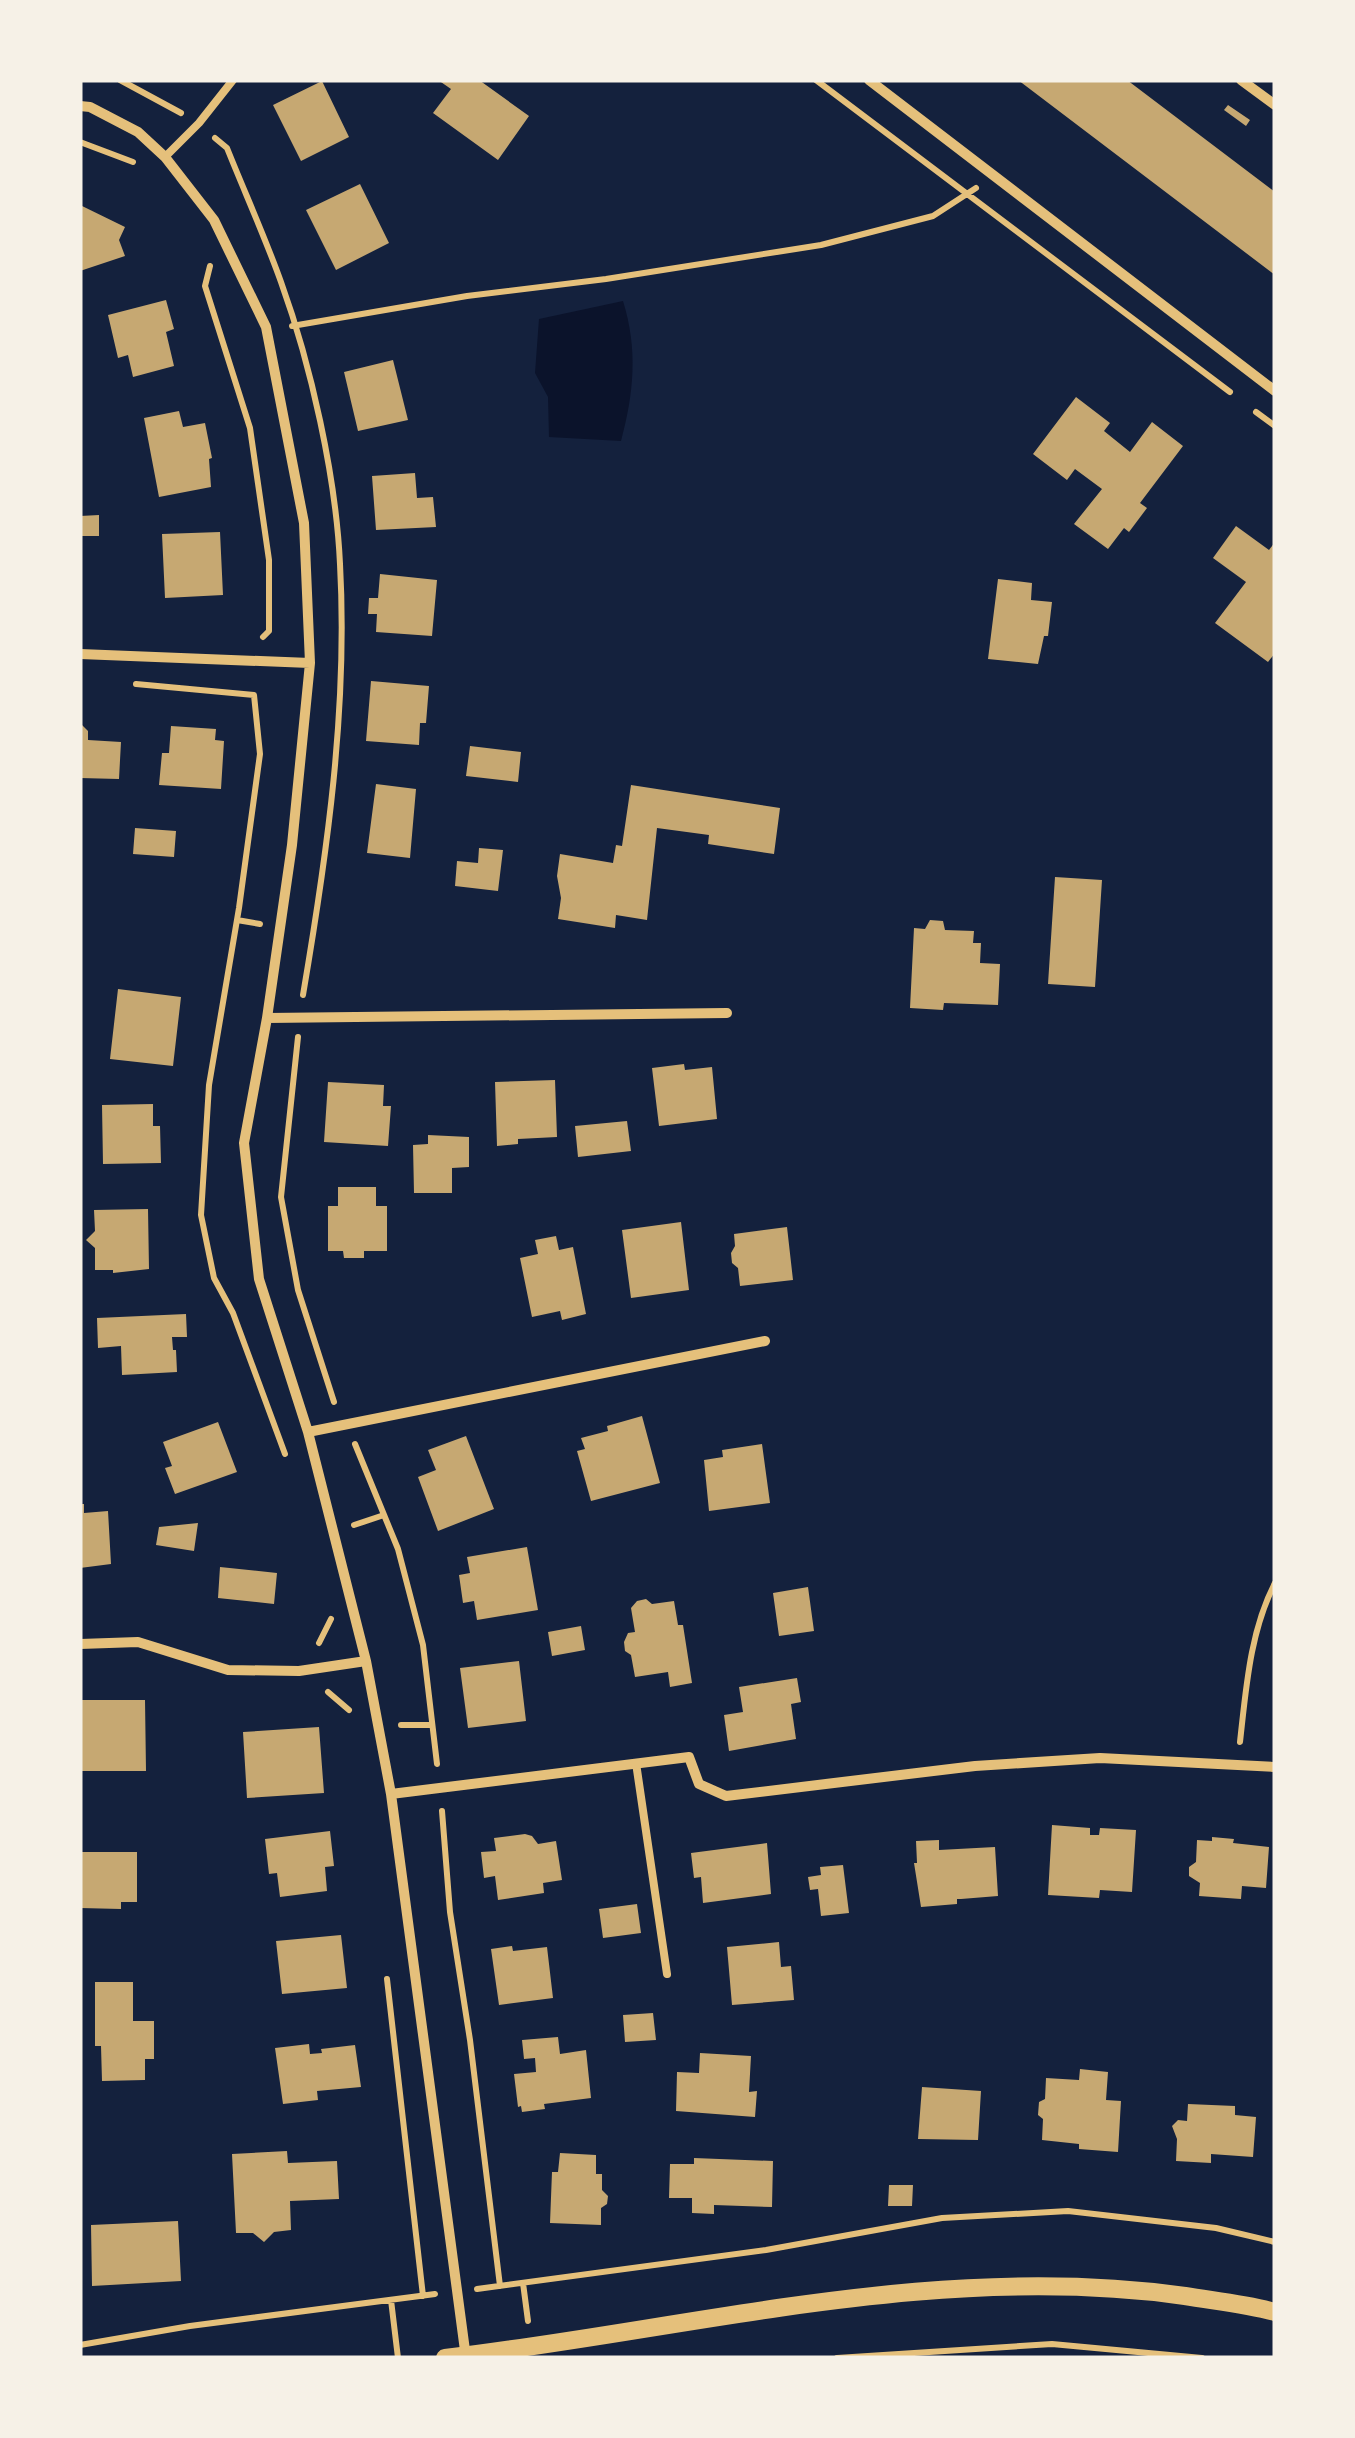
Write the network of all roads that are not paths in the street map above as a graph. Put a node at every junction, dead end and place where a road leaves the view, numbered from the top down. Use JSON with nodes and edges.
{"nodes":[{"id":1,"x":233,"y":80,"type":"edge"},
{"id":2,"x":869,"y":80,"type":"edge"},
{"id":3,"x":1241,"y":80,"type":"edge"},
{"id":4,"x":1275,"y":105,"type":"edge"},
{"id":5,"x":80,"y":106,"type":"edge"},
{"id":6,"x":165,"y":157,"type":"junction"},
{"id":7,"x":1275,"y":392,"type":"edge"},
{"id":8,"x":80,"y":654,"type":"edge"},
{"id":9,"x":310,"y":663,"type":"junction"},
{"id":10,"x":727,"y":1014,"type":"dead end"},
{"id":11,"x":267,"y":1018,"type":"junction"},
{"id":12,"x":765,"y":1340,"type":"dead end"},
{"id":13,"x":308,"y":1432,"type":"junction"},
{"id":14,"x":80,"y":1644,"type":"edge"},
{"id":15,"x":366,"y":1661,"type":"junction"},
{"id":16,"x":636,"y":1763,"type":"junction"},
{"id":17,"x":1275,"y":1767,"type":"edge"},
{"id":18,"x":391,"y":1794,"type":"junction"},
{"id":19,"x":667,"y":1974,"type":"dead end"},
{"id":20,"x":1275,"y":2312,"type":"edge"},
{"id":21,"x":466,"y":2357,"type":"edge"},
{"id":22,"x":446,"y":2358,"type":"edge"}],
"edges":[{"from":1,"to":6,"type":"lane"},
{"from":2,"to":7,"type":"street"},
{"from":3,"to":4,"type":"street"},
{"from":5,"to":6,"type":"street"},
{"from":6,"to":9,"type":"street"},
{"from":8,"to":9,"type":"street"},
{"from":9,"to":11,"type":"street"},
{"from":10,"to":11,"type":"street"},
{"from":11,"to":13,"type":"street"},
{"from":12,"to":13,"type":"street"},
{"from":13,"to":15,"type":"street"},
{"from":14,"to":15,"type":"street"},
{"from":15,"to":18,"type":"street"},
{"from":16,"to":17,"type":"street"},
{"from":16,"to":18,"type":"street"},
{"from":16,"to":19,"type":"lane"},
{"from":18,"to":21,"type":"street"},
{"from":20,"to":21,"type":"street"},
{"from":21,"to":22,"type":"street"}]}
